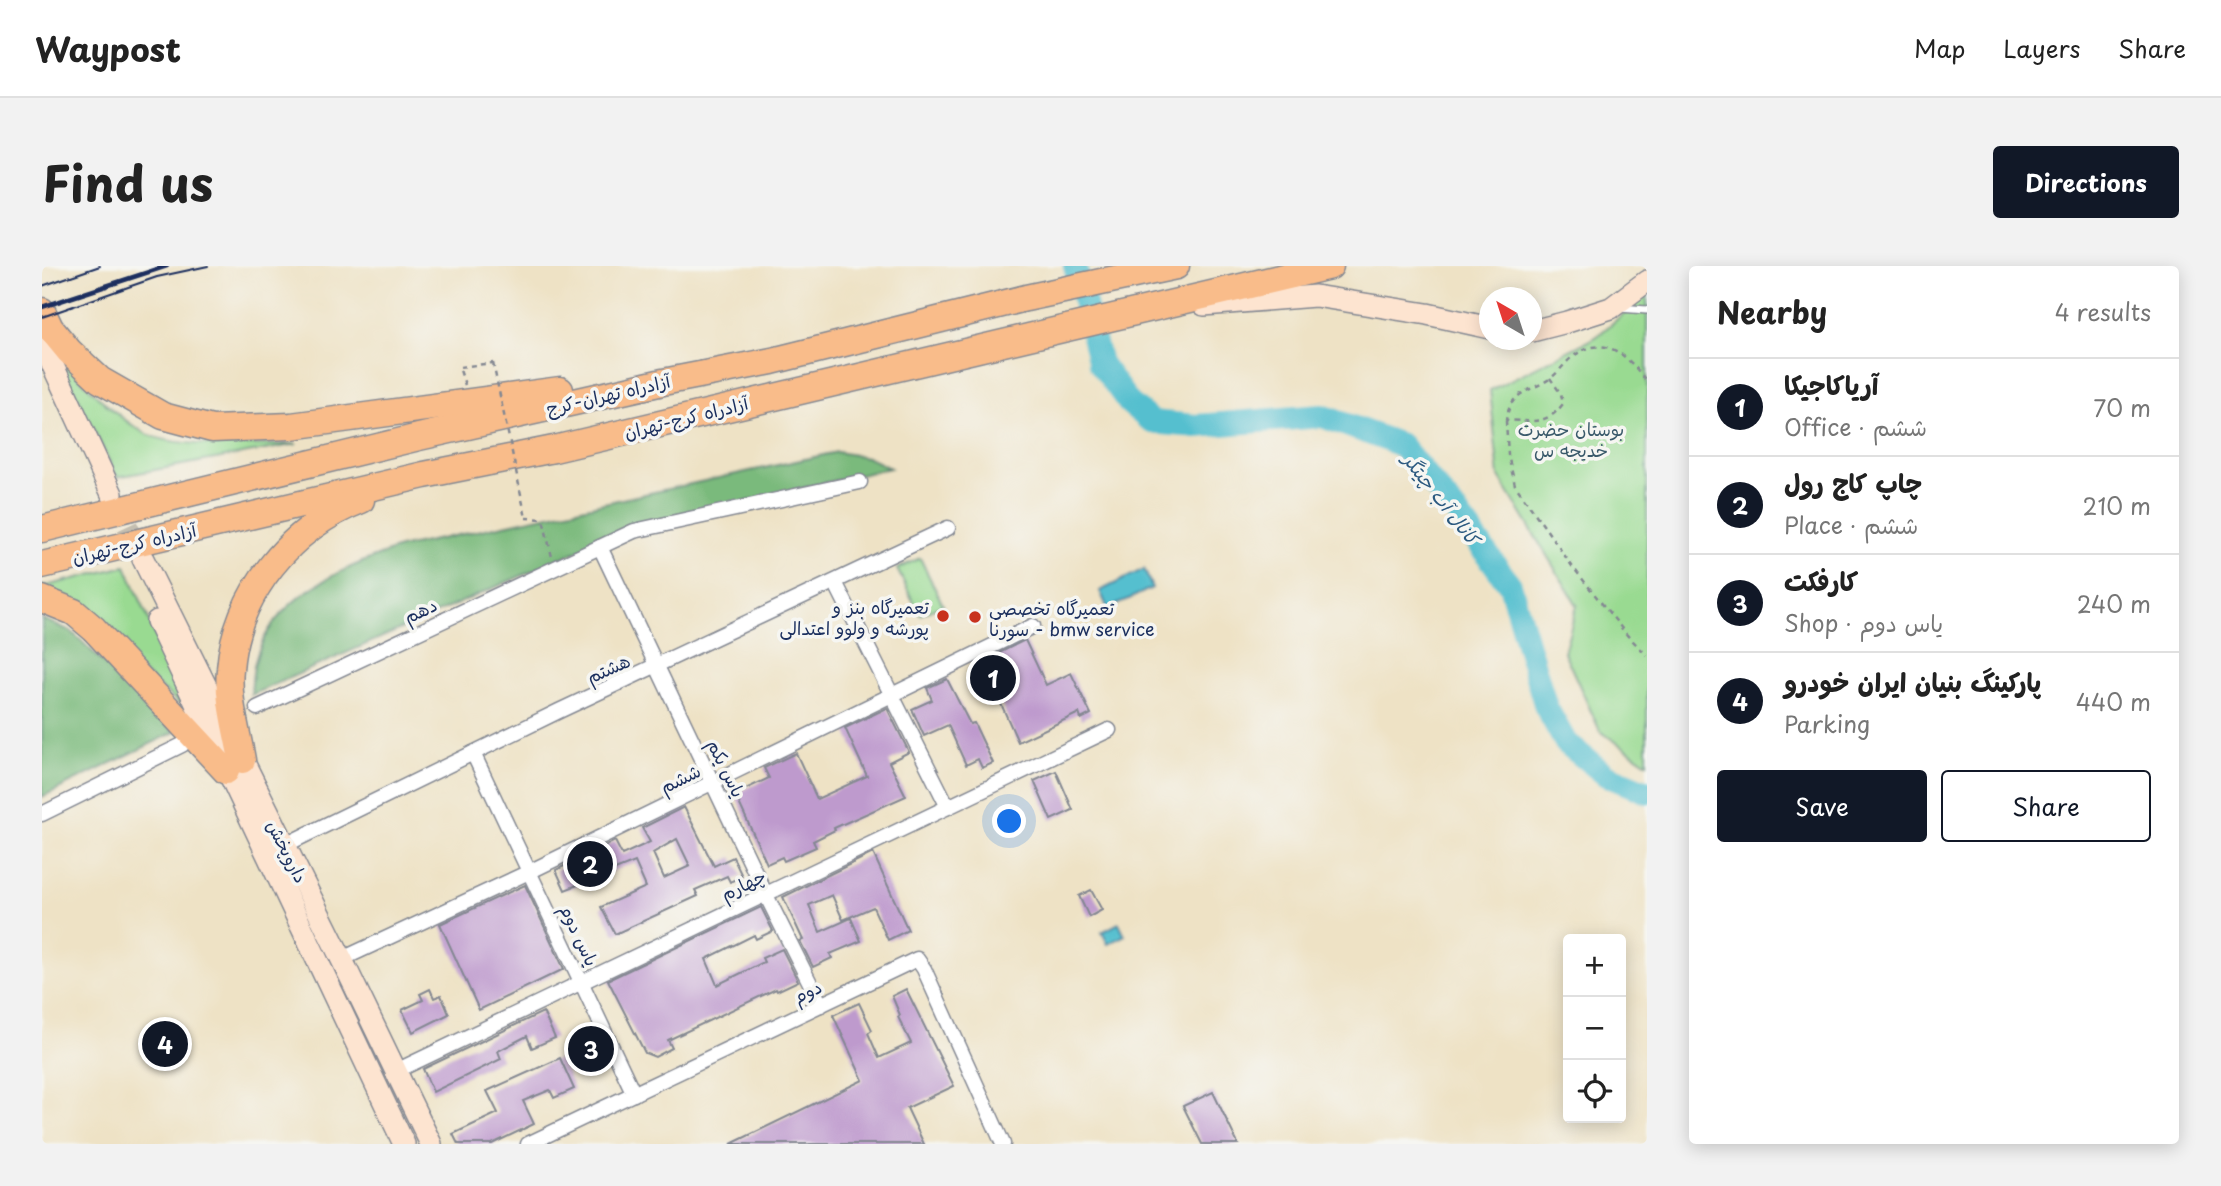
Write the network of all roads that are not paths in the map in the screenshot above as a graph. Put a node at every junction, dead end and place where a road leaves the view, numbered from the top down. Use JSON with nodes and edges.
{"nodes":[{"id":1,"x":1176,"y":266,"type":"edge"},
{"id":2,"x":1330,"y":266,"type":"edge"},
{"id":3,"x":1647,"y":281,"type":"edge"},
{"id":4,"x":1611,"y":307,"type":"junction"},
{"id":5,"x":1647,"y":310,"type":"edge"},
{"id":6,"x":42,"y":311,"type":"edge"},
{"id":7,"x":1129,"y":313,"type":"junction"},
{"id":8,"x":1479,"y":326,"type":"edge"},
{"id":9,"x":1542,"y":328,"type":"edge"},
{"id":10,"x":42,"y":342,"type":"edge"},
{"id":11,"x":42,"y":375,"type":"edge"},
{"id":12,"x":663,"y":382,"type":"junction"},
{"id":13,"x":424,"y":475,"type":"junction"},
{"id":14,"x":860,"y":482,"type":"dead end"},
{"id":15,"x":948,"y":528,"type":"dead end"},
{"id":16,"x":42,"y":529,"type":"edge"},
{"id":17,"x":600,"y":547,"type":"junction"},
{"id":18,"x":137,"y":561,"type":"tunnel mouth"},
{"id":19,"x":42,"y":565,"type":"edge"},
{"id":20,"x":835,"y":582,"type":"junction"},
{"id":21,"x":42,"y":599,"type":"edge"},
{"id":22,"x":1033,"y":626,"type":"dead end"},
{"id":23,"x":657,"y":667,"type":"junction"},
{"id":24,"x":892,"y":695,"type":"junction"},
{"id":25,"x":257,"y":708,"type":"dead end"},
{"id":26,"x":1109,"y":730,"type":"dead end"},
{"id":27,"x":182,"y":745,"type":"dead end"},
{"id":28,"x":473,"y":753,"type":"junction"},
{"id":29,"x":234,"y":765,"type":"junction"},
{"id":30,"x":713,"y":783,"type":"junction"},
{"id":31,"x":948,"y":807,"type":"junction"},
{"id":32,"x":42,"y":814,"type":"edge"},
{"id":33,"x":285,"y":845,"type":"junction"},
{"id":34,"x":529,"y":872,"type":"junction"},
{"id":35,"x":766,"y":895,"type":"junction"},
{"id":36,"x":342,"y":959,"type":"junction"},
{"id":37,"x":581,"y":982,"type":"junction"},
{"id":38,"x":821,"y":1005,"type":"junction"},
{"id":39,"x":394,"y":1072,"type":"junction"},
{"id":40,"x":634,"y":1094,"type":"junction"},
{"id":41,"x":428,"y":1142,"type":"edge"},
{"id":42,"x":404,"y":1144,"type":"edge"},
{"id":43,"x":528,"y":1144,"type":"edge"},
{"id":44,"x":1003,"y":1144,"type":"edge"}],
"edges":[{"from":1,"to":12,"type":"highway","name":"آزادراه تهران-کرج"},
{"from":2,"to":7,"type":"highway","name":"آزادراه کرج-تهران"},
{"from":3,"to":4,"type":"street"},
{"from":4,"to":5,"type":"lane"},
{"from":4,"to":9,"type":"street"},
{"from":6,"to":12,"type":"highway"},
{"from":7,"to":8,"type":"street"},
{"from":7,"to":13,"type":"highway","name":"آزادراه کرج-تهران"},
{"from":10,"to":11,"type":"street"},
{"from":12,"to":16,"type":"highway","name":"آزادراه تهران-کرج"},
{"from":13,"to":19,"type":"highway","name":"آزادراه کرج-تهران"},
{"from":13,"to":29,"type":"highway"},
{"from":14,"to":17,"type":"street","name":"دهم"},
{"from":15,"to":20,"type":"street","name":"هشتم"},
{"from":17,"to":23,"type":"street","name":"یاس یکم"},
{"from":17,"to":25,"type":"street","name":"دهم"},
{"from":18,"to":29,"type":"street","name":"داروپخش"},
{"from":20,"to":23,"type":"street","name":"هشتم"},
{"from":20,"to":24,"type":"street"},
{"from":21,"to":29,"type":"highway"},
{"from":22,"to":24,"type":"street","name":"ششم"},
{"from":23,"to":28,"type":"street","name":"هشتم"},
{"from":23,"to":30,"type":"street","name":"یاس یکم"},
{"from":24,"to":30,"type":"street","name":"ششم"},
{"from":24,"to":31,"type":"street"},
{"from":26,"to":31,"type":"street","name":"چهارم"},
{"from":27,"to":32,"type":"street"},
{"from":28,"to":33,"type":"street","name":"هشتم"},
{"from":28,"to":34,"type":"street","name":"یاس دوم"},
{"from":29,"to":33,"type":"street","name":"داروپخش"},
{"from":29,"to":42,"type":"street","name":"داروپخش"},
{"from":30,"to":34,"type":"street","name":"ششم"},
{"from":30,"to":35,"type":"street","name":"یاس یکم"},
{"from":31,"to":35,"type":"street","name":"چهارم"},
{"from":33,"to":36,"type":"street","name":"داروپخش"},
{"from":34,"to":36,"type":"street","name":"ششم"},
{"from":34,"to":37,"type":"street","name":"یاس دوم"},
{"from":35,"to":37,"type":"street","name":"چهارم"},
{"from":35,"to":38,"type":"street","name":"یاس یکم"},
{"from":36,"to":39,"type":"street","name":"داروپخش"},
{"from":37,"to":39,"type":"street","name":"چهارم"},
{"from":37,"to":40,"type":"street","name":"یاس دوم"},
{"from":38,"to":40,"type":"street","name":"دوم"},
{"from":38,"to":44,"type":"street","name":"دوم"},
{"from":39,"to":41,"type":"street","name":"داروپخش"},
{"from":40,"to":43,"type":"street","name":"دوم"}]}
